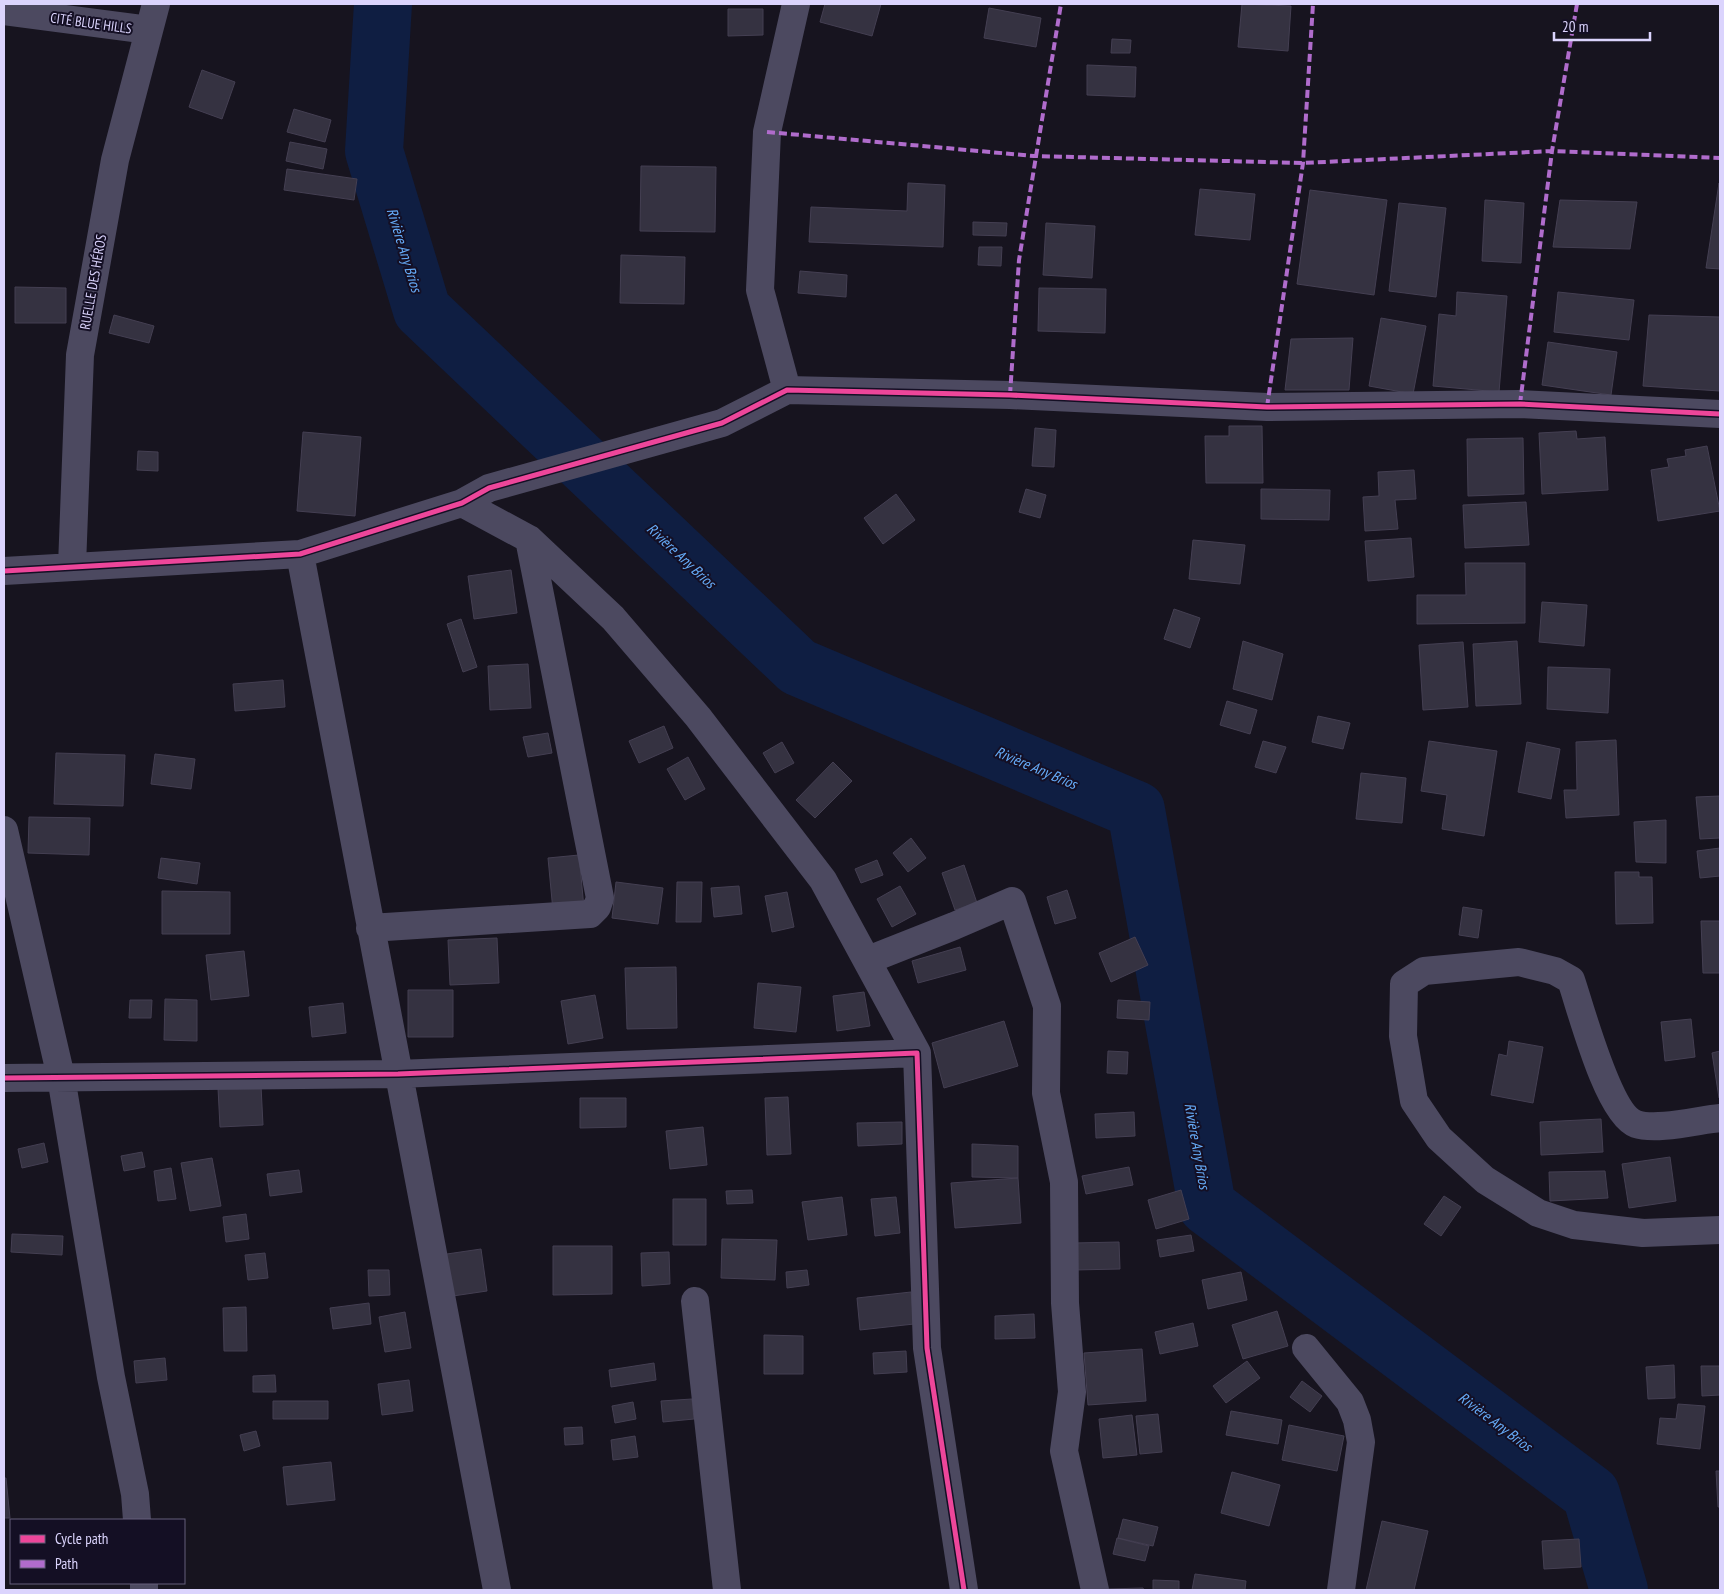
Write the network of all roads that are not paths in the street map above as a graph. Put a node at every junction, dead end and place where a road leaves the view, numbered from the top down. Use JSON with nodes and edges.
{"nodes":[{"id":1,"x":156,"y":4,"type":"edge"},
{"id":2,"x":796,"y":4,"type":"edge"},
{"id":3,"x":4,"y":11,"type":"edge"},
{"id":4,"x":149,"y":30,"type":"junction"},
{"id":5,"x":787,"y":390,"type":"junction"},
{"id":6,"x":1720,"y":414,"type":"edge"},
{"id":7,"x":462,"y":503,"type":"junction"},
{"id":8,"x":529,"y":539,"type":"junction"},
{"id":9,"x":300,"y":554,"type":"junction"},
{"id":10,"x":72,"y":566,"type":"junction"},
{"id":11,"x":4,"y":571,"type":"edge"},
{"id":12,"x":4,"y":830,"type":"edge"},
{"id":13,"x":370,"y":928,"type":"junction"},
{"id":14,"x":868,"y":960,"type":"junction"},
{"id":15,"x":917,"y":1053,"type":"junction"},
{"id":16,"x":398,"y":1074,"type":"junction"},
{"id":17,"x":4,"y":1078,"type":"edge"},
{"id":18,"x":61,"y":1078,"type":"junction"},
{"id":19,"x":1720,"y":1118,"type":"edge"},
{"id":20,"x":1720,"y":1230,"type":"edge"},
{"id":21,"x":695,"y":1301,"type":"dead end"},
{"id":22,"x":1306,"y":1348,"type":"dead end"},
{"id":23,"x":137,"y":1519,"type":"edge"},
{"id":24,"x":497,"y":1590,"type":"edge"},
{"id":25,"x":727,"y":1590,"type":"edge"},
{"id":26,"x":964,"y":1590,"type":"edge"},
{"id":27,"x":1095,"y":1590,"type":"edge"},
{"id":28,"x":1341,"y":1590,"type":"edge"}],
"edges":[{"from":1,"to":4,"type":"street","name":"RUELLE DES HÉROS"},
{"from":2,"to":5,"type":"street"},
{"from":3,"to":4,"type":"street","name":"CITÉ BLUE HILLS"},
{"from":4,"to":10,"type":"street","name":"RUELLE DES HÉROS"},
{"from":5,"to":6,"type":"street"},
{"from":5,"to":7,"type":"street"},
{"from":7,"to":8,"type":"street"},
{"from":7,"to":9,"type":"street"},
{"from":8,"to":13,"type":"street"},
{"from":8,"to":14,"type":"street"},
{"from":9,"to":10,"type":"street"},
{"from":9,"to":13,"type":"street"},
{"from":10,"to":11,"type":"street"},
{"from":12,"to":18,"type":"street"},
{"from":13,"to":16,"type":"street"},
{"from":14,"to":15,"type":"street"},
{"from":14,"to":27,"type":"street"},
{"from":15,"to":16,"type":"street"},
{"from":15,"to":26,"type":"street"},
{"from":16,"to":18,"type":"street"},
{"from":16,"to":24,"type":"street"},
{"from":17,"to":18,"type":"street"},
{"from":18,"to":23,"type":"street"},
{"from":19,"to":20,"type":"street"},
{"from":21,"to":25,"type":"street"},
{"from":22,"to":28,"type":"street"}]}
